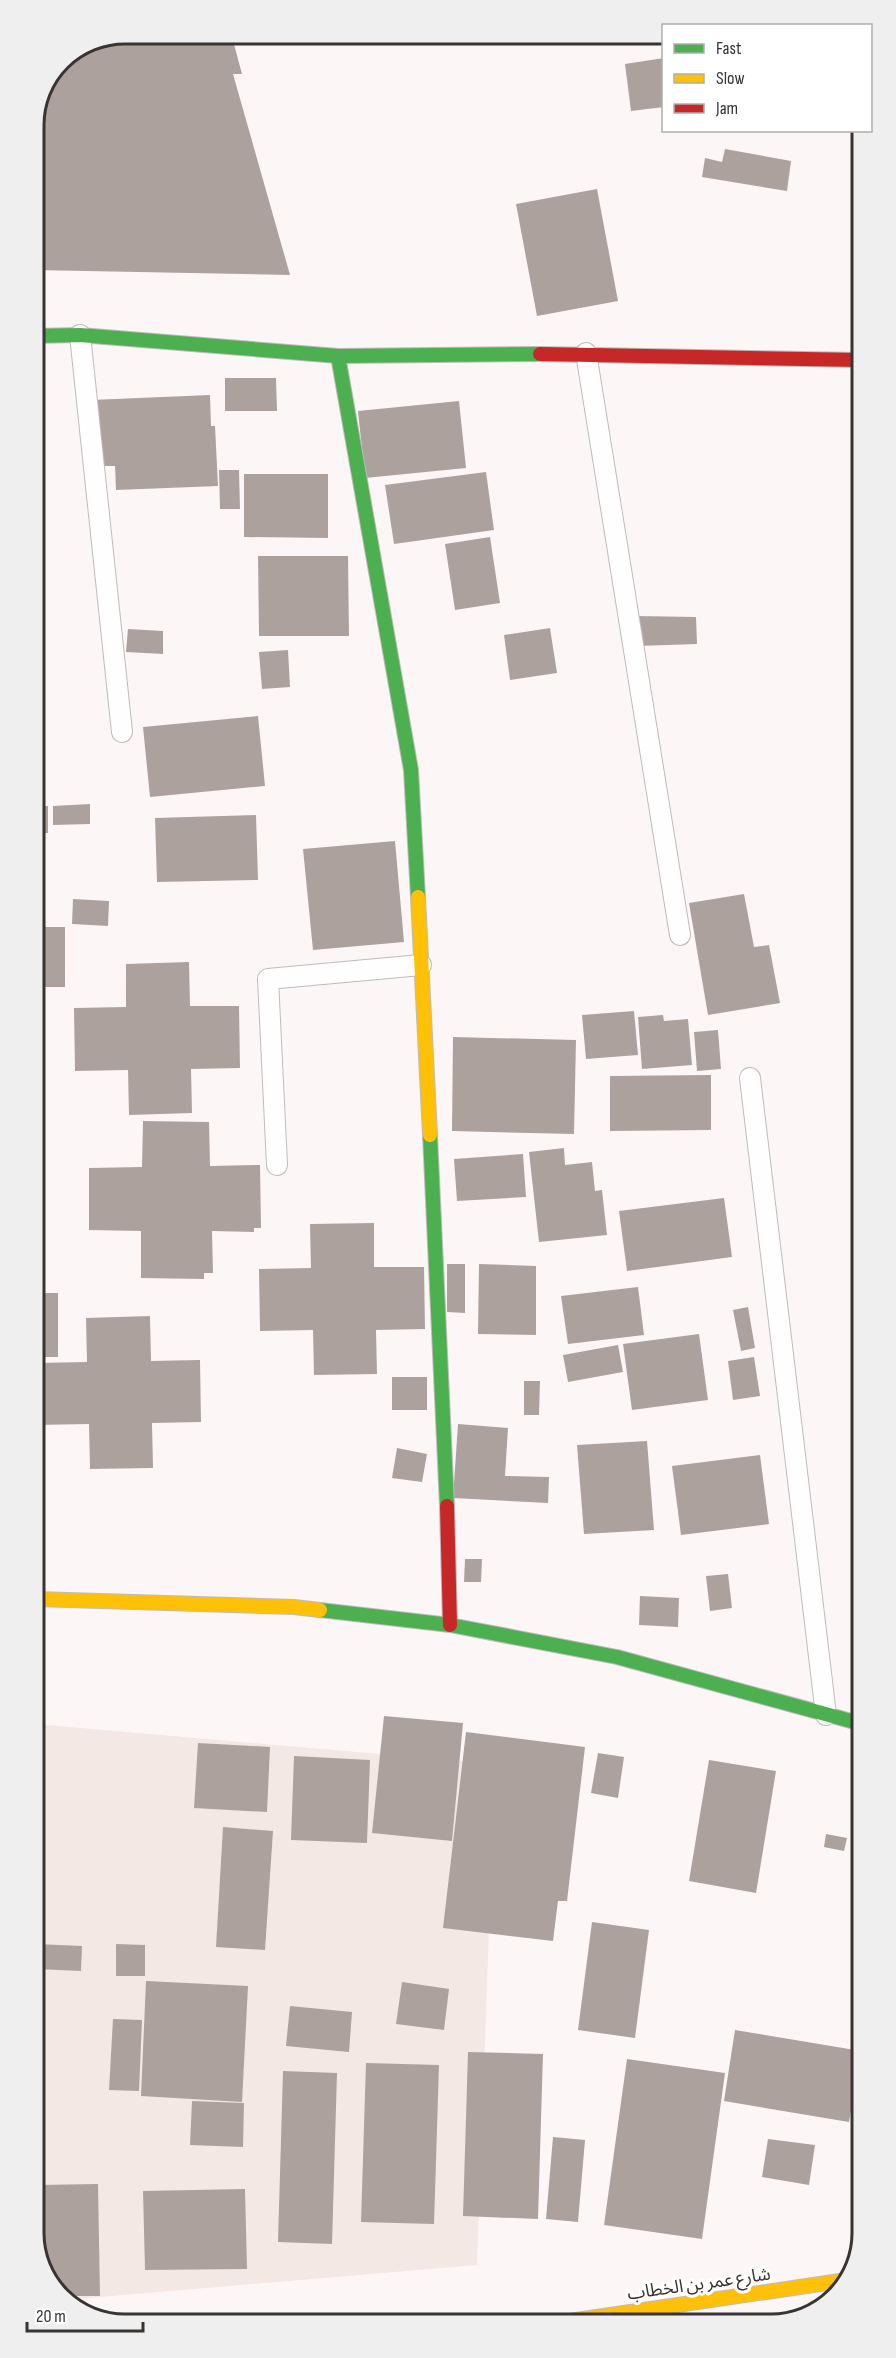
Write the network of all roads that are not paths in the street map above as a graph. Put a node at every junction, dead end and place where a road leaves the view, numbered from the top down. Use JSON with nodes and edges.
{"nodes":[{"id":1,"x":80,"y":335,"type":"junction"},
{"id":2,"x":44,"y":336,"type":"edge"},
{"id":3,"x":586,"y":353,"type":"junction"},
{"id":4,"x":338,"y":356,"type":"junction"},
{"id":5,"x":853,"y":360,"type":"edge"},
{"id":6,"x":122,"y":732,"type":"dead end"},
{"id":7,"x":680,"y":935,"type":"dead end"},
{"id":8,"x":421,"y":965,"type":"junction"},
{"id":9,"x":750,"y":1078,"type":"dead end"},
{"id":10,"x":277,"y":1165,"type":"dead end"},
{"id":11,"x":44,"y":1599,"type":"edge"},
{"id":12,"x":450,"y":1625,"type":"junction"},
{"id":13,"x":826,"y":1715,"type":"junction"},
{"id":14,"x":853,"y":1722,"type":"edge"},
{"id":15,"x":837,"y":2281,"type":"edge"},
{"id":16,"x":617,"y":2314,"type":"edge"}],
"edges":[{"from":1,"to":2,"type":"street"},
{"from":1,"to":4,"type":"street"},
{"from":1,"to":6,"type":"lane"},
{"from":3,"to":4,"type":"street"},
{"from":3,"to":5,"type":"street"},
{"from":3,"to":7,"type":"lane"},
{"from":4,"to":8,"type":"street"},
{"from":8,"to":10,"type":"lane"},
{"from":8,"to":12,"type":"street"},
{"from":9,"to":13,"type":"lane"},
{"from":11,"to":12,"type":"street"},
{"from":12,"to":13,"type":"street"},
{"from":13,"to":14,"type":"street"},
{"from":15,"to":16,"type":"street","name":"شارع عمر بن الخطاب"}]}
